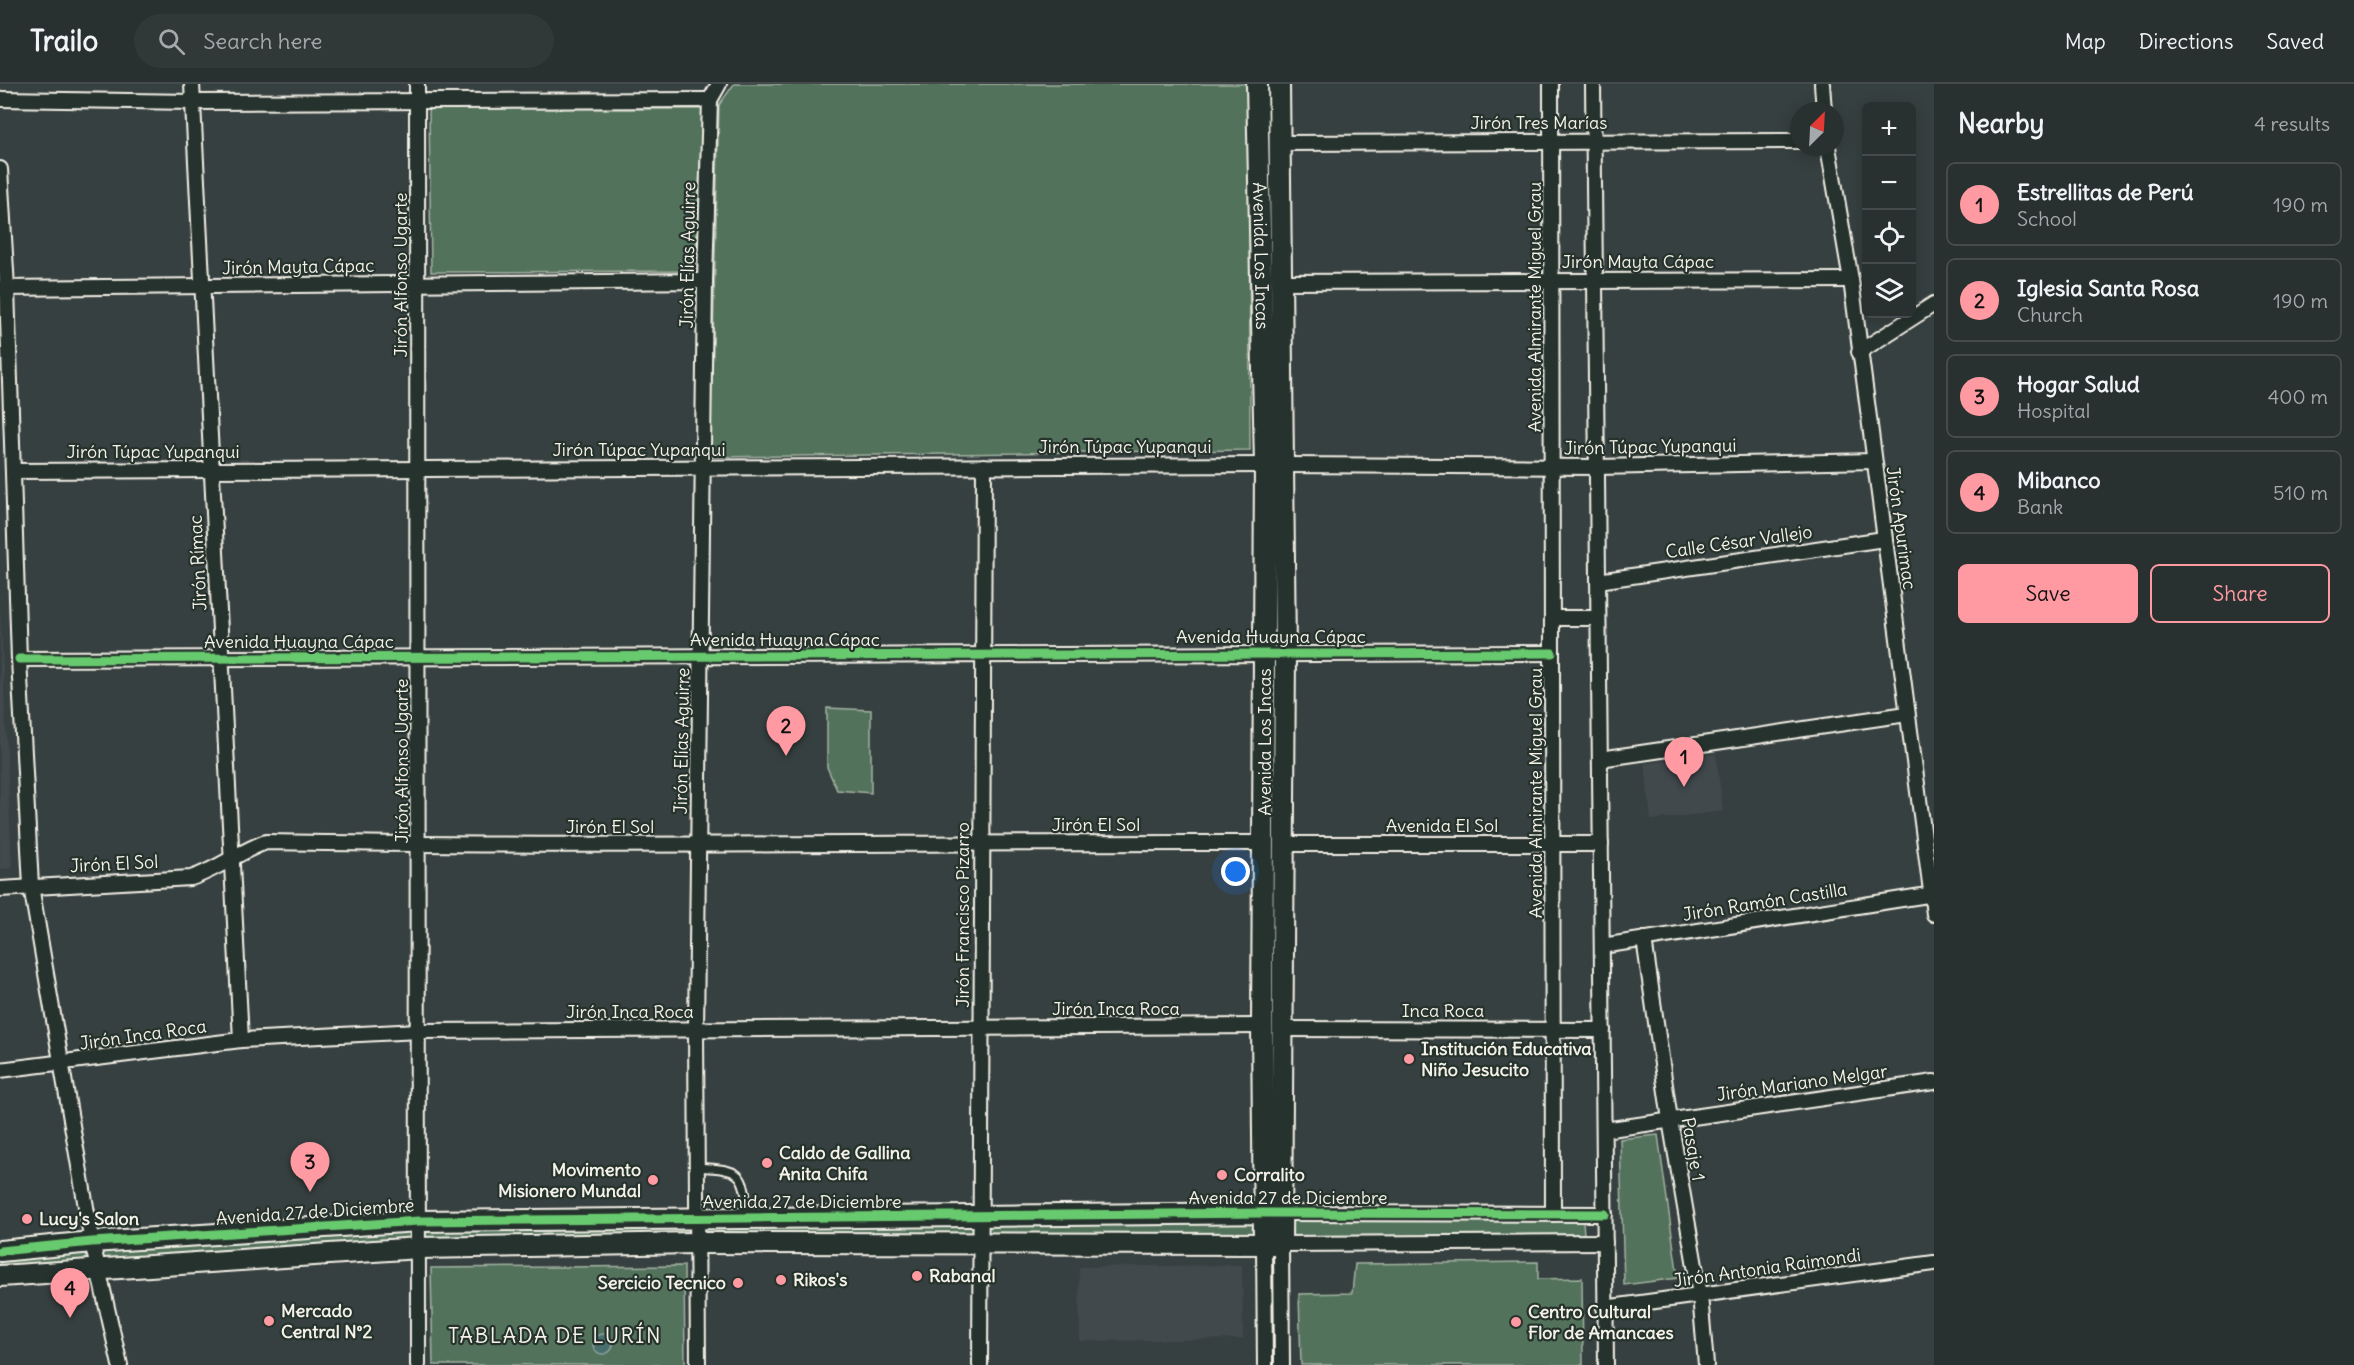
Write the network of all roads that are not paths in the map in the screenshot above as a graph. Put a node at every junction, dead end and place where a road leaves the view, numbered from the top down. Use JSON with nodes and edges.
{"nodes":[{"id":1,"x":192,"y":84,"type":"edge"},
{"id":2,"x":417,"y":84,"type":"edge"},
{"id":3,"x":719,"y":84,"type":"edge"},
{"id":4,"x":1257,"y":84,"type":"edge"},
{"id":5,"x":1279,"y":84,"type":"edge"},
{"id":6,"x":1551,"y":84,"type":"edge"},
{"id":7,"x":1593,"y":84,"type":"edge"},
{"id":8,"x":1822,"y":84,"type":"edge"},
{"id":9,"x":0,"y":99,"type":"edge"},
{"id":10,"x":710,"y":100,"type":"junction"},
{"id":11,"x":417,"y":101,"type":"junction"},
{"id":12,"x":193,"y":102,"type":"junction"},
{"id":13,"x":1823,"y":102,"type":"edge"},
{"id":14,"x":1551,"y":141,"type":"junction"},
{"id":15,"x":1594,"y":141,"type":"junction"},
{"id":16,"x":1790,"y":141,"type":"edge"},
{"id":17,"x":1279,"y":143,"type":"junction"},
{"id":18,"x":1830,"y":156,"type":"edge"},
{"id":19,"x":0,"y":169,"type":"edge"},
{"id":20,"x":705,"y":280,"type":"junction"},
{"id":21,"x":1551,"y":280,"type":"junction"},
{"id":22,"x":1851,"y":280,"type":"junction"},
{"id":23,"x":1595,"y":281,"type":"junction"},
{"id":24,"x":1281,"y":282,"type":"junction"},
{"id":25,"x":418,"y":284,"type":"junction"},
{"id":26,"x":202,"y":286,"type":"junction"},
{"id":27,"x":3,"y":288,"type":"edge"},
{"id":28,"x":1934,"y":304,"type":"edge"},
{"id":29,"x":1859,"y":352,"type":"junction"},
{"id":30,"x":1874,"y":461,"type":"junction"},
{"id":31,"x":1274,"y":465,"type":"junction"},
{"id":32,"x":984,"y":466,"type":"junction"},
{"id":33,"x":1551,"y":466,"type":"junction"},
{"id":34,"x":703,"y":467,"type":"junction"},
{"id":35,"x":1597,"y":467,"type":"junction"},
{"id":36,"x":418,"y":469,"type":"junction"},
{"id":37,"x":212,"y":470,"type":"junction"},
{"id":38,"x":13,"y":471,"type":"junction"},
{"id":39,"x":1884,"y":539,"type":"junction"},
{"id":40,"x":1598,"y":580,"type":"junction"},
{"id":41,"x":1552,"y":618,"type":"junction"},
{"id":42,"x":1597,"y":618,"type":"junction"},
{"id":43,"x":1552,"y":653,"type":"junction"},
{"id":44,"x":1275,"y":654,"type":"junction"},
{"id":45,"x":983,"y":655,"type":"junction"},
{"id":46,"x":701,"y":656,"type":"junction"},
{"id":47,"x":418,"y":657,"type":"junction"},
{"id":48,"x":221,"y":658,"type":"junction"},
{"id":49,"x":19,"y":659,"type":"junction"},
{"id":50,"x":1907,"y":714,"type":"junction"},
{"id":51,"x":1600,"y":759,"type":"junction"},
{"id":52,"x":982,"y":842,"type":"junction"},
{"id":53,"x":1274,"y":843,"type":"junction"},
{"id":54,"x":1552,"y":844,"type":"junction"},
{"id":55,"x":1601,"y":844,"type":"junction"},
{"id":56,"x":419,"y":845,"type":"junction"},
{"id":57,"x":698,"y":845,"type":"junction"},
{"id":58,"x":232,"y":859,"type":"junction"},
{"id":59,"x":31,"y":886,"type":"junction"},
{"id":60,"x":0,"y":889,"type":"edge"},
{"id":61,"x":1933,"y":894,"type":"edge"},
{"id":62,"x":1934,"y":914,"type":"edge"},
{"id":63,"x":1644,"y":939,"type":"junction"},
{"id":64,"x":1602,"y":946,"type":"junction"},
{"id":65,"x":1262,"y":1026,"type":"junction"},
{"id":66,"x":981,"y":1028,"type":"junction"},
{"id":67,"x":696,"y":1029,"type":"junction"},
{"id":68,"x":1283,"y":1029,"type":"junction"},
{"id":69,"x":1553,"y":1029,"type":"junction"},
{"id":70,"x":1603,"y":1030,"type":"junction"},
{"id":71,"x":419,"y":1031,"type":"junction"},
{"id":72,"x":241,"y":1040,"type":"junction"},
{"id":73,"x":60,"y":1064,"type":"junction"},
{"id":74,"x":0,"y":1070,"type":"edge"},
{"id":75,"x":1934,"y":1082,"type":"edge"},
{"id":76,"x":1670,"y":1120,"type":"junction"},
{"id":77,"x":1604,"y":1130,"type":"junction"},
{"id":78,"x":696,"y":1167,"type":"junction"},
{"id":79,"x":1272,"y":1213,"type":"junction"},
{"id":80,"x":1553,"y":1214,"type":"junction"},
{"id":81,"x":1605,"y":1214,"type":"junction"},
{"id":82,"x":696,"y":1218,"type":"junction"},
{"id":83,"x":748,"y":1218,"type":"junction"},
{"id":84,"x":980,"y":1218,"type":"junction"},
{"id":85,"x":419,"y":1221,"type":"junction"},
{"id":86,"x":92,"y":1242,"type":"junction"},
{"id":87,"x":979,"y":1242,"type":"junction"},
{"id":88,"x":1605,"y":1242,"type":"junction"},
{"id":89,"x":696,"y":1243,"type":"junction"},
{"id":90,"x":1273,"y":1243,"type":"junction"},
{"id":91,"x":419,"y":1248,"type":"junction"},
{"id":92,"x":0,"y":1251,"type":"edge"},
{"id":93,"x":1934,"y":1263,"type":"edge"},
{"id":94,"x":98,"y":1268,"type":"junction"},
{"id":95,"x":0,"y":1276,"type":"edge"},
{"id":96,"x":1700,"y":1295,"type":"junction"},
{"id":97,"x":1604,"y":1308,"type":"junction"},
{"id":98,"x":120,"y":1365,"type":"edge"},
{"id":99,"x":418,"y":1365,"type":"edge"},
{"id":100,"x":698,"y":1365,"type":"edge"},
{"id":101,"x":980,"y":1365,"type":"edge"},
{"id":102,"x":1264,"y":1365,"type":"edge"},
{"id":103,"x":1282,"y":1365,"type":"edge"},
{"id":104,"x":1606,"y":1365,"type":"edge"},
{"id":105,"x":1706,"y":1365,"type":"edge"}],
"edges":[{"from":1,"to":12,"type":"street","name":"Jirón Rímac"},
{"from":2,"to":11,"type":"street","name":"Jirón Alfonso Ugarte"},
{"from":3,"to":10,"type":"street","name":"Jirón Elías Aguirre"},
{"from":4,"to":31,"type":"street","name":"Avenida Los Incas"},
{"from":5,"to":17,"type":"street","name":"Avenida Los Incas"},
{"from":6,"to":14,"type":"street","name":"Avenida Almirante Miguel Grau"},
{"from":7,"to":15,"type":"street"},
{"from":8,"to":13,"type":"street"},
{"from":9,"to":12,"type":"street"},
{"from":10,"to":11,"type":"street"},
{"from":10,"to":20,"type":"street","name":"Jirón Elías Aguirre"},
{"from":11,"to":12,"type":"street"},
{"from":11,"to":25,"type":"street","name":"Jirón Alfonso Ugarte"},
{"from":12,"to":26,"type":"street","name":"Jirón Rímac"},
{"from":14,"to":15,"type":"street","name":"Jirón Tres Marías"},
{"from":14,"to":17,"type":"street","name":"Jirón Tres Marías"},
{"from":14,"to":21,"type":"street","name":"Avenida Almirante Miguel Grau"},
{"from":15,"to":16,"type":"street","name":"Jirón Tres Marías"},
{"from":15,"to":23,"type":"street"},
{"from":17,"to":24,"type":"street","name":"Avenida Los Incas"},
{"from":18,"to":22,"type":"street","name":"Jirón Apurimac"},
{"from":19,"to":27,"type":"street"},
{"from":20,"to":25,"type":"street","name":"Jirón Mayta Cápac"},
{"from":20,"to":34,"type":"street","name":"Jirón Elías Aguirre"},
{"from":21,"to":23,"type":"street","name":"Jirón Mayta Cápac"},
{"from":21,"to":24,"type":"street","name":"Jirón Mayta Cápac"},
{"from":21,"to":33,"type":"street","name":"Avenida Almirante Miguel Grau"},
{"from":22,"to":23,"type":"street","name":"Jirón Mayta Cápac"},
{"from":22,"to":29,"type":"street","name":"Jirón Apurimac"},
{"from":23,"to":35,"type":"street"},
{"from":24,"to":31,"type":"street","name":"Avenida Los Incas"},
{"from":25,"to":26,"type":"street","name":"Jirón Mayta Cápac"},
{"from":25,"to":36,"type":"street","name":"Jirón Alfonso Ugarte"},
{"from":26,"to":27,"type":"street","name":"Jirón Mayta Cápac"},
{"from":26,"to":37,"type":"street","name":"Jirón Rímac"},
{"from":27,"to":38,"type":"street"},
{"from":28,"to":29,"type":"street"},
{"from":29,"to":30,"type":"street","name":"Jirón Apurimac"},
{"from":30,"to":35,"type":"street","name":"Jirón Túpac Yupanqui"},
{"from":30,"to":39,"type":"street","name":"Jirón Apurimac"},
{"from":31,"to":32,"type":"street","name":"Jirón Túpac Yupanqui"},
{"from":31,"to":33,"type":"street","name":"Jirón Túpac Yupanqui"},
{"from":31,"to":44,"type":"street","name":"Avenida Los Incas"},
{"from":32,"to":34,"type":"street","name":"Jirón Túpac Yupanqui"},
{"from":32,"to":45,"type":"street","name":"Jirón Francisco Pizarro"},
{"from":33,"to":35,"type":"street","name":"Jirón Túpac Yupanqui"},
{"from":33,"to":41,"type":"street","name":"Avenida Almirante Miguel Grau"},
{"from":34,"to":36,"type":"street","name":"Jirón Túpac Yupanqui"},
{"from":34,"to":46,"type":"street","name":"Jirón Elías Aguirre"},
{"from":35,"to":40,"type":"street"},
{"from":36,"to":37,"type":"street","name":"Jirón Túpac Yupanqui"},
{"from":36,"to":47,"type":"street","name":"Jirón Alfonso Ugarte"},
{"from":37,"to":38,"type":"street","name":"Jirón Túpac Yupanqui"},
{"from":37,"to":48,"type":"street","name":"Jirón Rímac"},
{"from":38,"to":49,"type":"street"},
{"from":39,"to":40,"type":"street","name":"Calle César Vallejo"},
{"from":39,"to":50,"type":"street","name":"Jirón Apurimac"},
{"from":40,"to":42,"type":"street"},
{"from":41,"to":42,"type":"street"},
{"from":41,"to":43,"type":"street","name":"Avenida Almirante Miguel Grau"},
{"from":42,"to":51,"type":"street"},
{"from":43,"to":44,"type":"street","name":"Avenida Huayna Cápac"},
{"from":43,"to":54,"type":"street","name":"Avenida Almirante Miguel Grau"},
{"from":44,"to":45,"type":"street","name":"Avenida Huayna Cápac"},
{"from":44,"to":53,"type":"street","name":"Avenida Los Incas"},
{"from":45,"to":46,"type":"street","name":"Avenida Huayna Cápac"},
{"from":45,"to":52,"type":"street","name":"Jirón Francisco Pizarro"},
{"from":46,"to":47,"type":"street","name":"Avenida Huayna Cápac"},
{"from":46,"to":57,"type":"street","name":"Jirón Elías Aguirre"},
{"from":47,"to":48,"type":"street","name":"Avenida Huayna Cápac"},
{"from":47,"to":56,"type":"street","name":"Jirón Alfonso Ugarte"},
{"from":48,"to":49,"type":"street","name":"Avenida Huayna Cápac"},
{"from":48,"to":58,"type":"street","name":"Jirón Rímac"},
{"from":49,"to":59,"type":"street"},
{"from":50,"to":51,"type":"street"},
{"from":50,"to":61,"type":"street","name":"Jirón Apurimac"},
{"from":51,"to":55,"type":"street"},
{"from":52,"to":53,"type":"street","name":"Jirón El Sol"},
{"from":52,"to":57,"type":"street","name":"Jirón El Sol"},
{"from":52,"to":66,"type":"street","name":"Jirón Francisco Pizarro"},
{"from":53,"to":54,"type":"street","name":"Avenida El Sol"},
{"from":53,"to":65,"type":"street","name":"Avenida Los Incas"},
{"from":53,"to":68,"type":"street","name":"Avenida Los Incas"},
{"from":54,"to":55,"type":"street","name":"Avenida El Sol"},
{"from":54,"to":69,"type":"street","name":"Avenida Almirante Miguel Grau"},
{"from":55,"to":64,"type":"street"},
{"from":56,"to":57,"type":"street","name":"Jirón El Sol"},
{"from":56,"to":58,"type":"street","name":"Jirón El Sol"},
{"from":56,"to":71,"type":"street","name":"Jirón Alfonso Ugarte"},
{"from":57,"to":67,"type":"street","name":"Jirón Elías Aguirre"},
{"from":58,"to":59,"type":"street","name":"Jirón El Sol"},
{"from":58,"to":72,"type":"street","name":"Jirón Rímac"},
{"from":59,"to":60,"type":"street","name":"Jirón El Sol"},
{"from":59,"to":73,"type":"street"},
{"from":61,"to":62,"type":"street","name":"Jirón Apurimac"},
{"from":61,"to":63,"type":"street","name":"Jirón Ramón Castilla"},
{"from":63,"to":64,"type":"street","name":"Jirón Ramón Castilla"},
{"from":63,"to":76,"type":"street","name":"Pasaje 1"},
{"from":64,"to":70,"type":"street"},
{"from":65,"to":66,"type":"street","name":"Jirón Inca Roca"},
{"from":65,"to":79,"type":"street","name":"Avenida Los Incas"},
{"from":66,"to":67,"type":"street","name":"Jirón Inca Roca"},
{"from":66,"to":84,"type":"street","name":"Jirón Francisco Pizarro"},
{"from":67,"to":71,"type":"street","name":"Jirón Inca Roca"},
{"from":67,"to":78,"type":"street","name":"Jirón Elías Aguirre"},
{"from":68,"to":69,"type":"street","name":"Inca Roca"},
{"from":68,"to":79,"type":"street","name":"Avenida Los Incas"},
{"from":69,"to":70,"type":"street","name":"Inca Roca"},
{"from":69,"to":80,"type":"street","name":"Avenida Almirante Miguel Grau"},
{"from":70,"to":77,"type":"street"},
{"from":71,"to":72,"type":"street","name":"Jirón Inca Roca"},
{"from":71,"to":85,"type":"street","name":"Jirón Alfonso Ugarte"},
{"from":72,"to":73,"type":"street","name":"Jirón Inca Roca"},
{"from":73,"to":74,"type":"street","name":"Jirón Inca Roca"},
{"from":73,"to":86,"type":"street"},
{"from":75,"to":76,"type":"street","name":"Jirón Mariano Melgar"},
{"from":76,"to":77,"type":"street","name":"Jirón Mariano Melgar"},
{"from":76,"to":96,"type":"street","name":"Pasaje 1"},
{"from":77,"to":81,"type":"street"},
{"from":78,"to":82,"type":"street","name":"Jirón Elías Aguirre"},
{"from":78,"to":83,"type":"lane"},
{"from":79,"to":80,"type":"street","name":"Avenida 27 de Diciembre"},
{"from":79,"to":84,"type":"street","name":"Avenida 27 de Diciembre"},
{"from":79,"to":90,"type":"street","name":"Avenida Los Incas"},
{"from":80,"to":81,"type":"street","name":"Avenida 27 de Diciembre"},
{"from":81,"to":88,"type":"street"},
{"from":82,"to":83,"type":"street","name":"Avenida 27 de Diciembre"},
{"from":82,"to":85,"type":"street","name":"Avenida 27 de Diciembre"},
{"from":82,"to":89,"type":"street","name":"Jirón Elías Aguirre"},
{"from":83,"to":84,"type":"street","name":"Avenida 27 de Diciembre"},
{"from":84,"to":87,"type":"street","name":"Jirón Francisco Pizarro"},
{"from":85,"to":86,"type":"street","name":"Avenida 27 de Diciembre"},
{"from":85,"to":91,"type":"street","name":"Jirón Alfonso Ugarte"},
{"from":86,"to":92,"type":"street","name":"Avenida 27 de Diciembre"},
{"from":86,"to":94,"type":"street"},
{"from":87,"to":89,"type":"street"},
{"from":87,"to":90,"type":"street"},
{"from":87,"to":101,"type":"street","name":"Jirón Francisco Pizarro"},
{"from":88,"to":90,"type":"street"},
{"from":88,"to":97,"type":"street"},
{"from":89,"to":91,"type":"street"},
{"from":89,"to":100,"type":"street","name":"Jirón Elías Aguirre"},
{"from":90,"to":102,"type":"street","name":"Avenida Los Incas"},
{"from":90,"to":103,"type":"street","name":"Avenida Los Incas"},
{"from":91,"to":94,"type":"street"},
{"from":91,"to":99,"type":"street","name":"Jirón Alfonso Ugarte"},
{"from":93,"to":96,"type":"street","name":"Jirón Antonia Raimondi"},
{"from":94,"to":95,"type":"street"},
{"from":94,"to":98,"type":"street"},
{"from":96,"to":97,"type":"street","name":"Jirón Antonia Raimondi"},
{"from":96,"to":105,"type":"street","name":"Pasaje 1"},
{"from":97,"to":104,"type":"street"}]}
